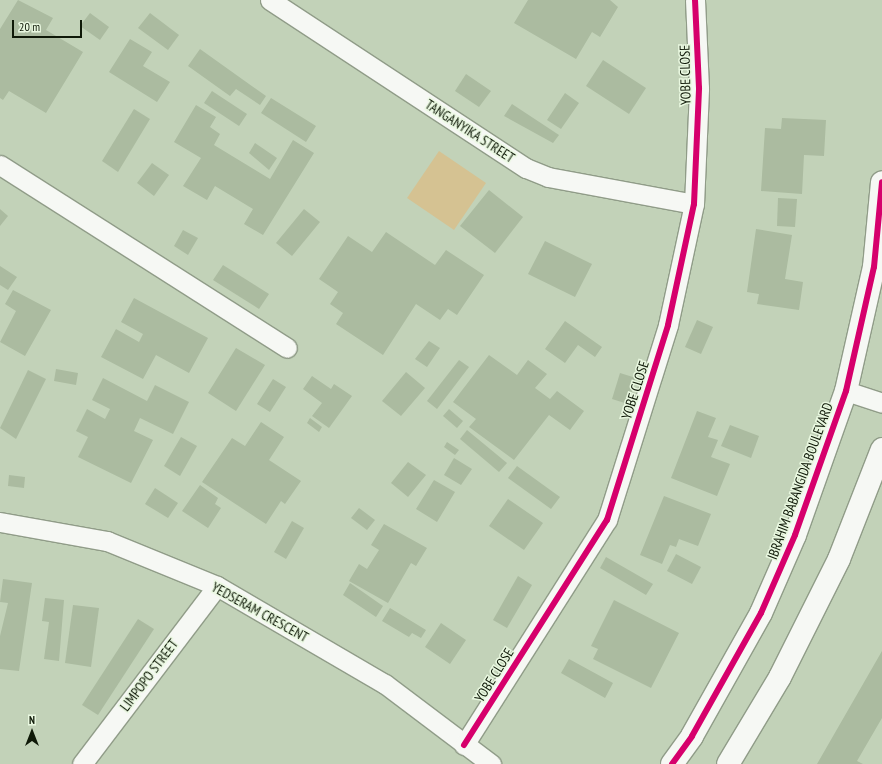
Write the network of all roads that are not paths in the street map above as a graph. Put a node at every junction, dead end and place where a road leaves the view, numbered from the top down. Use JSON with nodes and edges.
{"nodes":[{"id":1,"x":270,"y":0,"type":"edge"},
{"id":2,"x":695,"y":0,"type":"edge"},
{"id":3,"x":0,"y":165,"type":"edge"},
{"id":4,"x":882,"y":182,"type":"edge"},
{"id":5,"x":694,"y":204,"type":"junction"},
{"id":6,"x":287,"y":348,"type":"dead end"},
{"id":7,"x":846,"y":391,"type":"junction"},
{"id":8,"x":882,"y":403,"type":"edge"},
{"id":9,"x":882,"y":449,"type":"edge"},
{"id":10,"x":0,"y":522,"type":"edge"},
{"id":11,"x":216,"y":586,"type":"junction"},
{"id":12,"x":464,"y":745,"type":"junction"},
{"id":13,"x":82,"y":764,"type":"edge"},
{"id":14,"x":491,"y":764,"type":"edge"},
{"id":15,"x":672,"y":764,"type":"edge"},
{"id":16,"x":728,"y":764,"type":"edge"}],
"edges":[{"from":1,"to":5,"type":"street","name":"TANGANYIKA STREET"},
{"from":2,"to":5,"type":"street","name":"YOBE CLOSE"},
{"from":3,"to":6,"type":"street"},
{"from":4,"to":7,"type":"street","name":"IBRAHIM BABANGIDA BOULEVARD"},
{"from":5,"to":12,"type":"street","name":"YOBE CLOSE"},
{"from":7,"to":8,"type":"street"},
{"from":7,"to":15,"type":"street","name":"IBRAHIM BABANGIDA BOULEVARD"},
{"from":9,"to":16,"type":"street"},
{"from":10,"to":11,"type":"street","name":"YEDSERAM CRESCENT"},
{"from":11,"to":12,"type":"street","name":"YEDSERAM CRESCENT"},
{"from":11,"to":13,"type":"street","name":"LIMPOPO STREET"},
{"from":12,"to":14,"type":"street","name":"YEDSERAM CRESCENT"}]}
